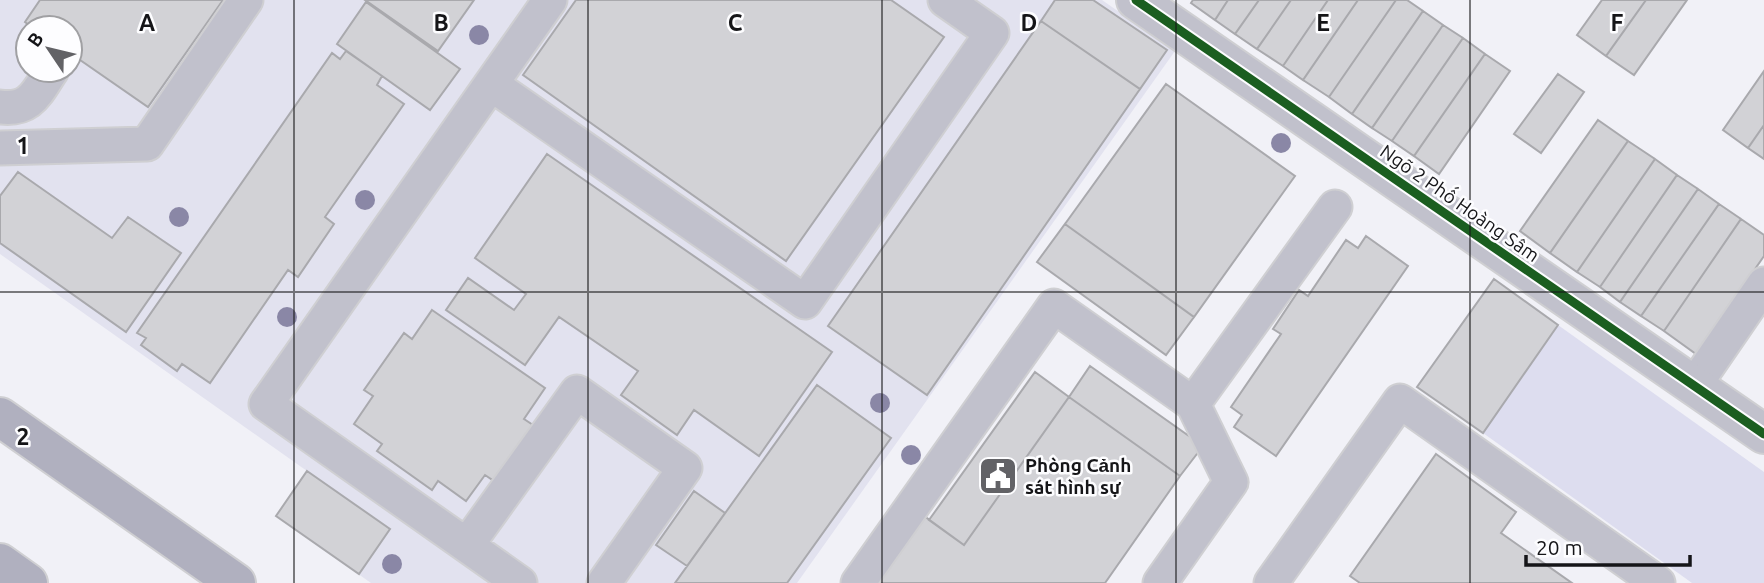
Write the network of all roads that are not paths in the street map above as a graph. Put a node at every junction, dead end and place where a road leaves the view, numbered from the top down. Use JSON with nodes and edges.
{"nodes":[{"id":1,"x":246,"y":0,"type":"edge"},
{"id":2,"x":550,"y":0,"type":"edge"},
{"id":3,"x":945,"y":0,"type":"edge"},
{"id":4,"x":1136,"y":0,"type":"edge"},
{"id":5,"x":42,"y":84,"type":"edge"},
{"id":6,"x":491,"y":85,"type":"junction"},
{"id":7,"x":0,"y":107,"type":"edge"},
{"id":8,"x":0,"y":148,"type":"edge"},
{"id":9,"x":1335,"y":207,"type":"dead end"},
{"id":10,"x":1764,"y":284,"type":"edge"},
{"id":11,"x":1694,"y":386,"type":"junction"},
{"id":12,"x":1193,"y":404,"type":"junction"},
{"id":13,"x":0,"y":417,"type":"edge"},
{"id":14,"x":1764,"y":434,"type":"edge"},
{"id":15,"x":467,"y":545,"type":"junction"},
{"id":16,"x":0,"y":563,"type":"edge"},
{"id":17,"x":28,"y":583,"type":"edge"},
{"id":18,"x":236,"y":583,"type":"edge"},
{"id":19,"x":520,"y":583,"type":"edge"},
{"id":20,"x":604,"y":583,"type":"edge"},
{"id":21,"x":858,"y":583,"type":"edge"},
{"id":22,"x":1160,"y":583,"type":"edge"},
{"id":23,"x":1271,"y":583,"type":"edge"},
{"id":24,"x":1658,"y":583,"type":"edge"}],
"edges":[{"from":1,"to":8,"type":"lane"},
{"from":2,"to":6,"type":"lane"},
{"from":3,"to":6,"type":"lane"},
{"from":4,"to":11,"type":"street","name":"Ngõ 2 Phố Hoàng Sâm"},
{"from":5,"to":7,"type":"lane"},
{"from":6,"to":15,"type":"lane"},
{"from":9,"to":12,"type":"lane"},
{"from":10,"to":11,"type":"lane"},
{"from":11,"to":14,"type":"street","name":"Ngõ 2 Phố Hoàng Sâm"},
{"from":12,"to":21,"type":"lane"},
{"from":12,"to":22,"type":"lane"},
{"from":13,"to":18,"type":"main road"},
{"from":15,"to":19,"type":"lane"},
{"from":15,"to":20,"type":"lane"},
{"from":16,"to":17,"type":"main road"},
{"from":23,"to":24,"type":"lane"}]}
